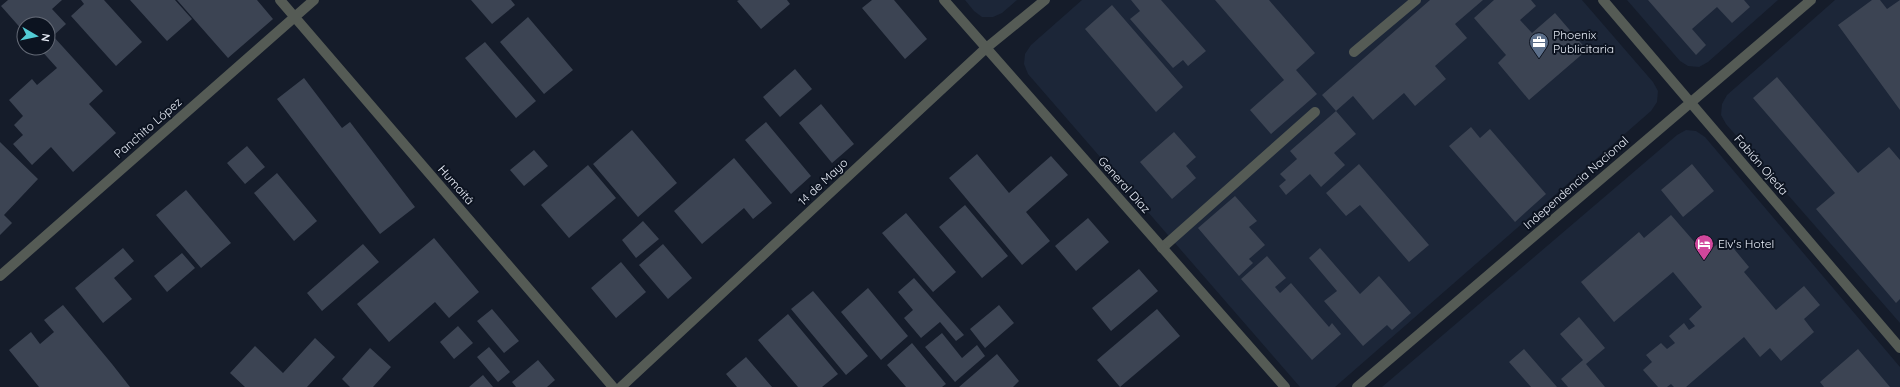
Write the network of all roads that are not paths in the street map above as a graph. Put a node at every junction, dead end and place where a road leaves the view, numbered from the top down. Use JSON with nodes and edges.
{"nodes":[{"id":1,"x":280,"y":0,"type":"edge"},
{"id":2,"x":314,"y":0,"type":"edge"},
{"id":3,"x":944,"y":0,"type":"edge"},
{"id":4,"x":1045,"y":0,"type":"edge"},
{"id":5,"x":1416,"y":0,"type":"edge"},
{"id":6,"x":1603,"y":0,"type":"edge"},
{"id":7,"x":1811,"y":0,"type":"edge"},
{"id":8,"x":295,"y":17,"type":"junction"},
{"id":9,"x":985,"y":49,"type":"junction"},
{"id":10,"x":1354,"y":52,"type":"dead end"},
{"id":11,"x":1690,"y":102,"type":"junction"},
{"id":12,"x":1315,"y":112,"type":"dead end"},
{"id":13,"x":1162,"y":248,"type":"junction"},
{"id":14,"x":0,"y":276,"type":"edge"},
{"id":15,"x":1900,"y":348,"type":"edge"},
{"id":16,"x":613,"y":387,"type":"edge"},
{"id":17,"x":621,"y":387,"type":"edge"},
{"id":18,"x":1285,"y":387,"type":"edge"},
{"id":19,"x":1357,"y":387,"type":"edge"}],
"edges":[{"from":1,"to":8,"type":"street","name":"Humaitá"},
{"from":2,"to":8,"type":"street","name":"Panchito López"},
{"from":3,"to":9,"type":"street","name":"General Díaz"},
{"from":4,"to":9,"type":"street","name":"14 de Mayo"},
{"from":5,"to":10,"type":"street"},
{"from":6,"to":11,"type":"street","name":"Fabián Ojeda"},
{"from":7,"to":11,"type":"street","name":"Independencia Nacional"},
{"from":8,"to":14,"type":"street","name":"Panchito López"},
{"from":8,"to":16,"type":"street","name":"Humaitá"},
{"from":9,"to":13,"type":"street","name":"General Díaz"},
{"from":9,"to":17,"type":"street","name":"14 de Mayo"},
{"from":11,"to":15,"type":"street","name":"Fabián Ojeda"},
{"from":11,"to":19,"type":"street","name":"Independencia Nacional"},
{"from":12,"to":13,"type":"street"},
{"from":13,"to":18,"type":"street","name":"General Díaz"}]}
